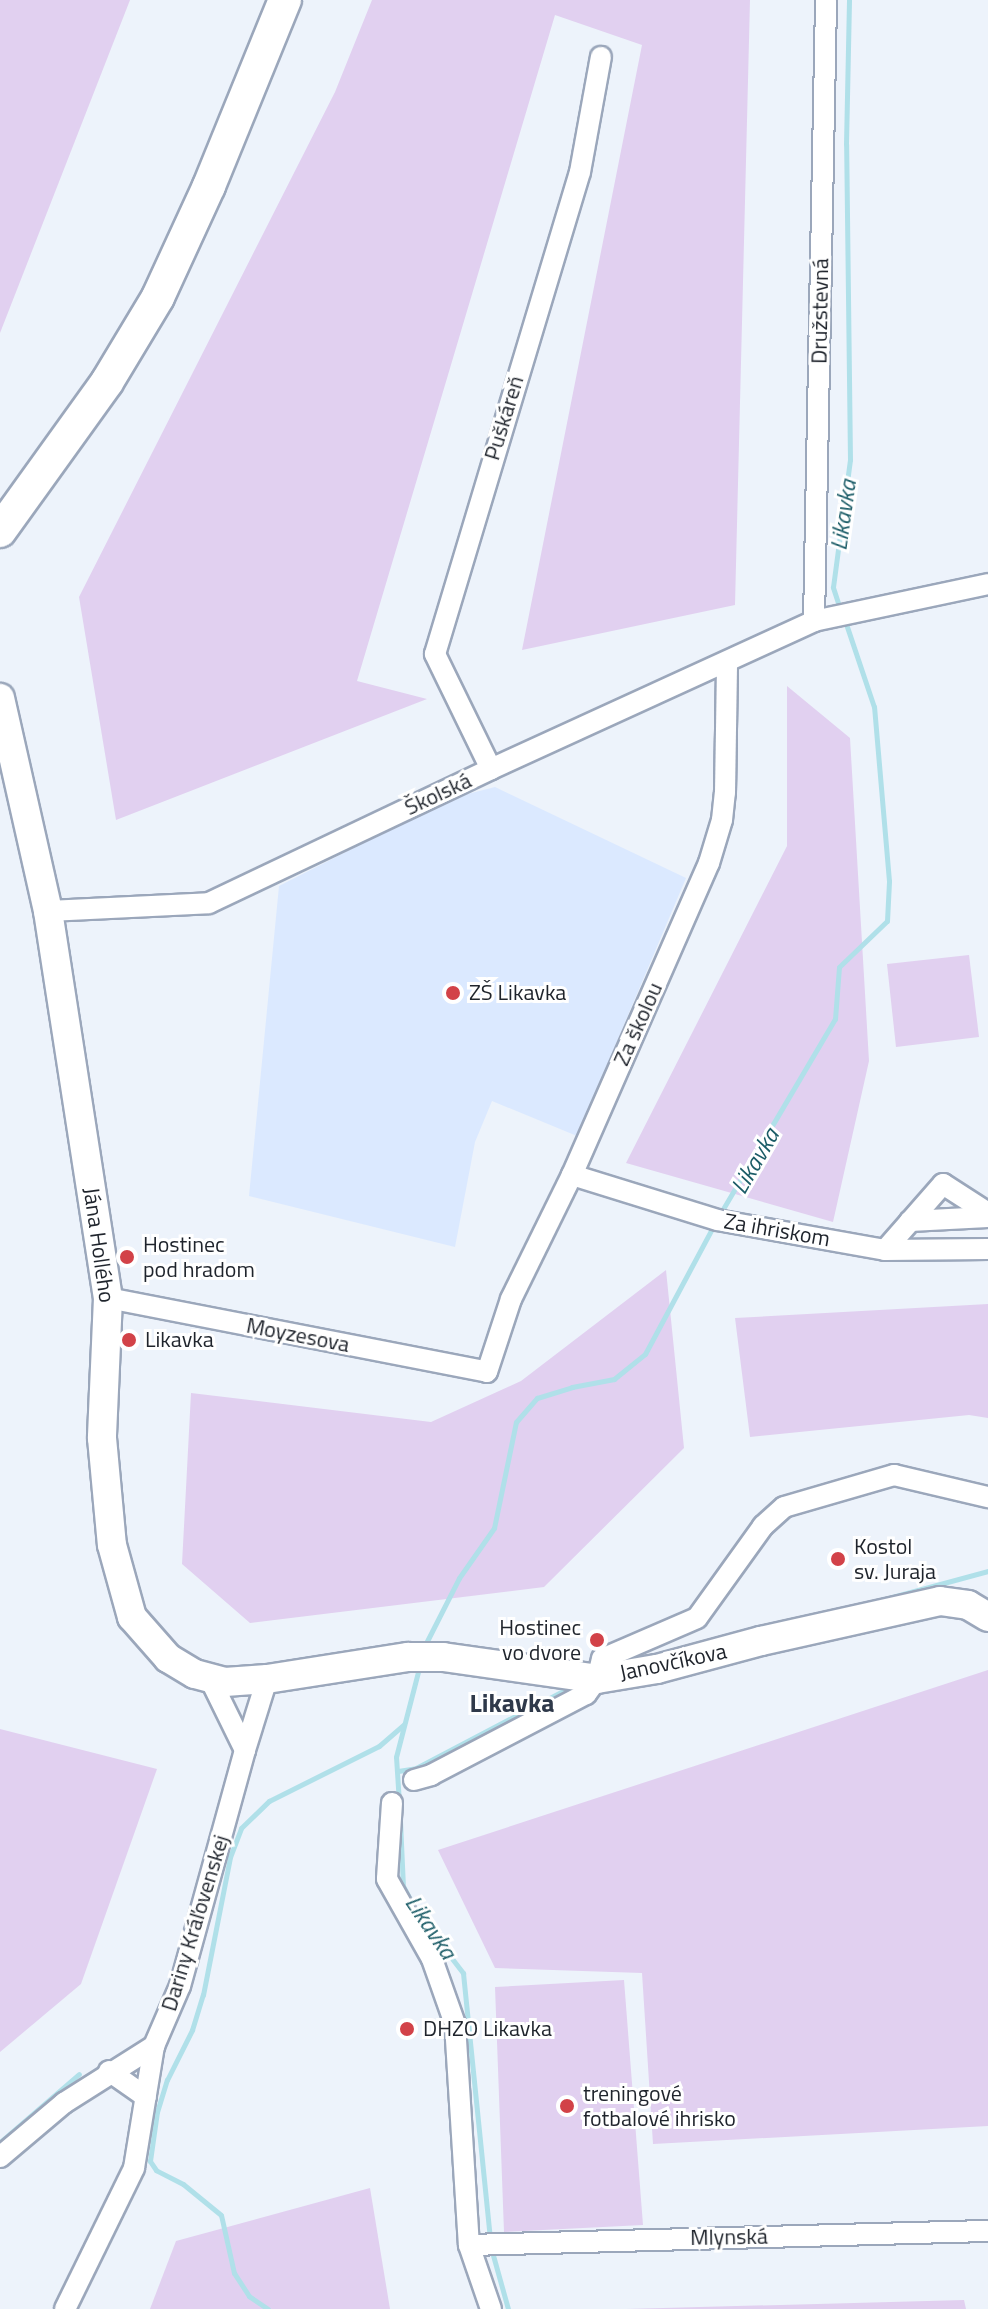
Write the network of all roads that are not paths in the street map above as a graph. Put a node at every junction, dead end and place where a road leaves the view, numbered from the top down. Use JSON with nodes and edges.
{"nodes":[{"id":1,"x":285,"y":0,"type":"edge"},
{"id":2,"x":826,"y":0,"type":"edge"},
{"id":3,"x":601,"y":57,"type":"dead end"},
{"id":4,"x":0,"y":531,"type":"edge"},
{"id":5,"x":988,"y":584,"type":"edge"},
{"id":6,"x":814,"y":621,"type":"junction"},
{"id":7,"x":727,"y":662,"type":"junction"},
{"id":8,"x":0,"y":698,"type":"edge"},
{"id":9,"x":491,"y":769,"type":"junction"},
{"id":10,"x":48,"y":911,"type":"junction"},
{"id":11,"x":572,"y":1175,"type":"junction"},
{"id":12,"x":988,"y":1215,"type":"edge"},
{"id":13,"x":910,"y":1221,"type":"junction"},
{"id":14,"x":988,"y":1249,"type":"edge"},
{"id":15,"x":885,"y":1250,"type":"junction"},
{"id":16,"x":108,"y":1298,"type":"junction"},
{"id":17,"x":487,"y":1372,"type":"joint"},
{"id":18,"x":988,"y":1497,"type":"edge"},
{"id":19,"x":985,"y":1610,"type":"edge"},
{"id":20,"x":210,"y":1679,"type":"junction"},
{"id":21,"x":267,"y":1679,"type":"junction"},
{"id":22,"x":597,"y":1679,"type":"junction"},
{"id":23,"x":245,"y":1750,"type":"junction"},
{"id":24,"x":414,"y":1780,"type":"dead end"},
{"id":25,"x":392,"y":1803,"type":"dead end"},
{"id":26,"x":154,"y":2046,"type":"junction"},
{"id":27,"x":109,"y":2071,"type":"junction"},
{"id":28,"x":146,"y":2097,"type":"junction"},
{"id":29,"x":0,"y":2157,"type":"edge"},
{"id":30,"x":988,"y":2231,"type":"edge"},
{"id":31,"x":483,"y":2244,"type":"junction"},
{"id":32,"x":65,"y":2309,"type":"edge"},
{"id":33,"x":491,"y":2309,"type":"edge"}],
"edges":[{"from":1,"to":4,"type":"main road"},
{"from":2,"to":6,"type":"street","name":"Družstevná"},
{"from":3,"to":9,"type":"street","name":"Puškáreň"},
{"from":5,"to":6,"type":"street","name":"Školská"},
{"from":6,"to":7,"type":"street","name":"Školská"},
{"from":7,"to":9,"type":"street","name":"Školská"},
{"from":7,"to":11,"type":"street","name":"Za školou"},
{"from":8,"to":10,"type":"street","name":"Jána Hollého"},
{"from":9,"to":10,"type":"street","name":"Školská"},
{"from":10,"to":16,"type":"street","name":"Jána Hollého"},
{"from":11,"to":15,"type":"street","name":"Za ihriskom"},
{"from":11,"to":17,"type":"street","name":"Za školou"},
{"from":12,"to":13,"type":"street"},
{"from":12,"to":13,"type":"street"},
{"from":13,"to":15,"type":"street"},
{"from":14,"to":15,"type":"street","name":"Za ihriskom"},
{"from":16,"to":17,"type":"street","name":"Moyzesova"},
{"from":16,"to":20,"type":"street","name":"Jána Hollého"},
{"from":18,"to":22,"type":"street"},
{"from":19,"to":22,"type":"street","name":"Janovčíkova"},
{"from":20,"to":21,"type":"street","name":"Janovčíkova"},
{"from":20,"to":23,"type":"street"},
{"from":21,"to":22,"type":"street","name":"Janovčíkova"},
{"from":21,"to":23,"type":"street"},
{"from":22,"to":24,"type":"street"},
{"from":23,"to":26,"type":"street","name":"Dariny Kráľovenskej"},
{"from":25,"to":31,"type":"street"},
{"from":26,"to":27,"type":"street"},
{"from":26,"to":28,"type":"street","name":"Dariny Kráľovenskej"},
{"from":27,"to":28,"type":"street"},
{"from":27,"to":29,"type":"street"},
{"from":28,"to":32,"type":"street","name":"Dariny Kráľovenskej"},
{"from":30,"to":31,"type":"street","name":"Mlynská"},
{"from":31,"to":33,"type":"street"}]}
